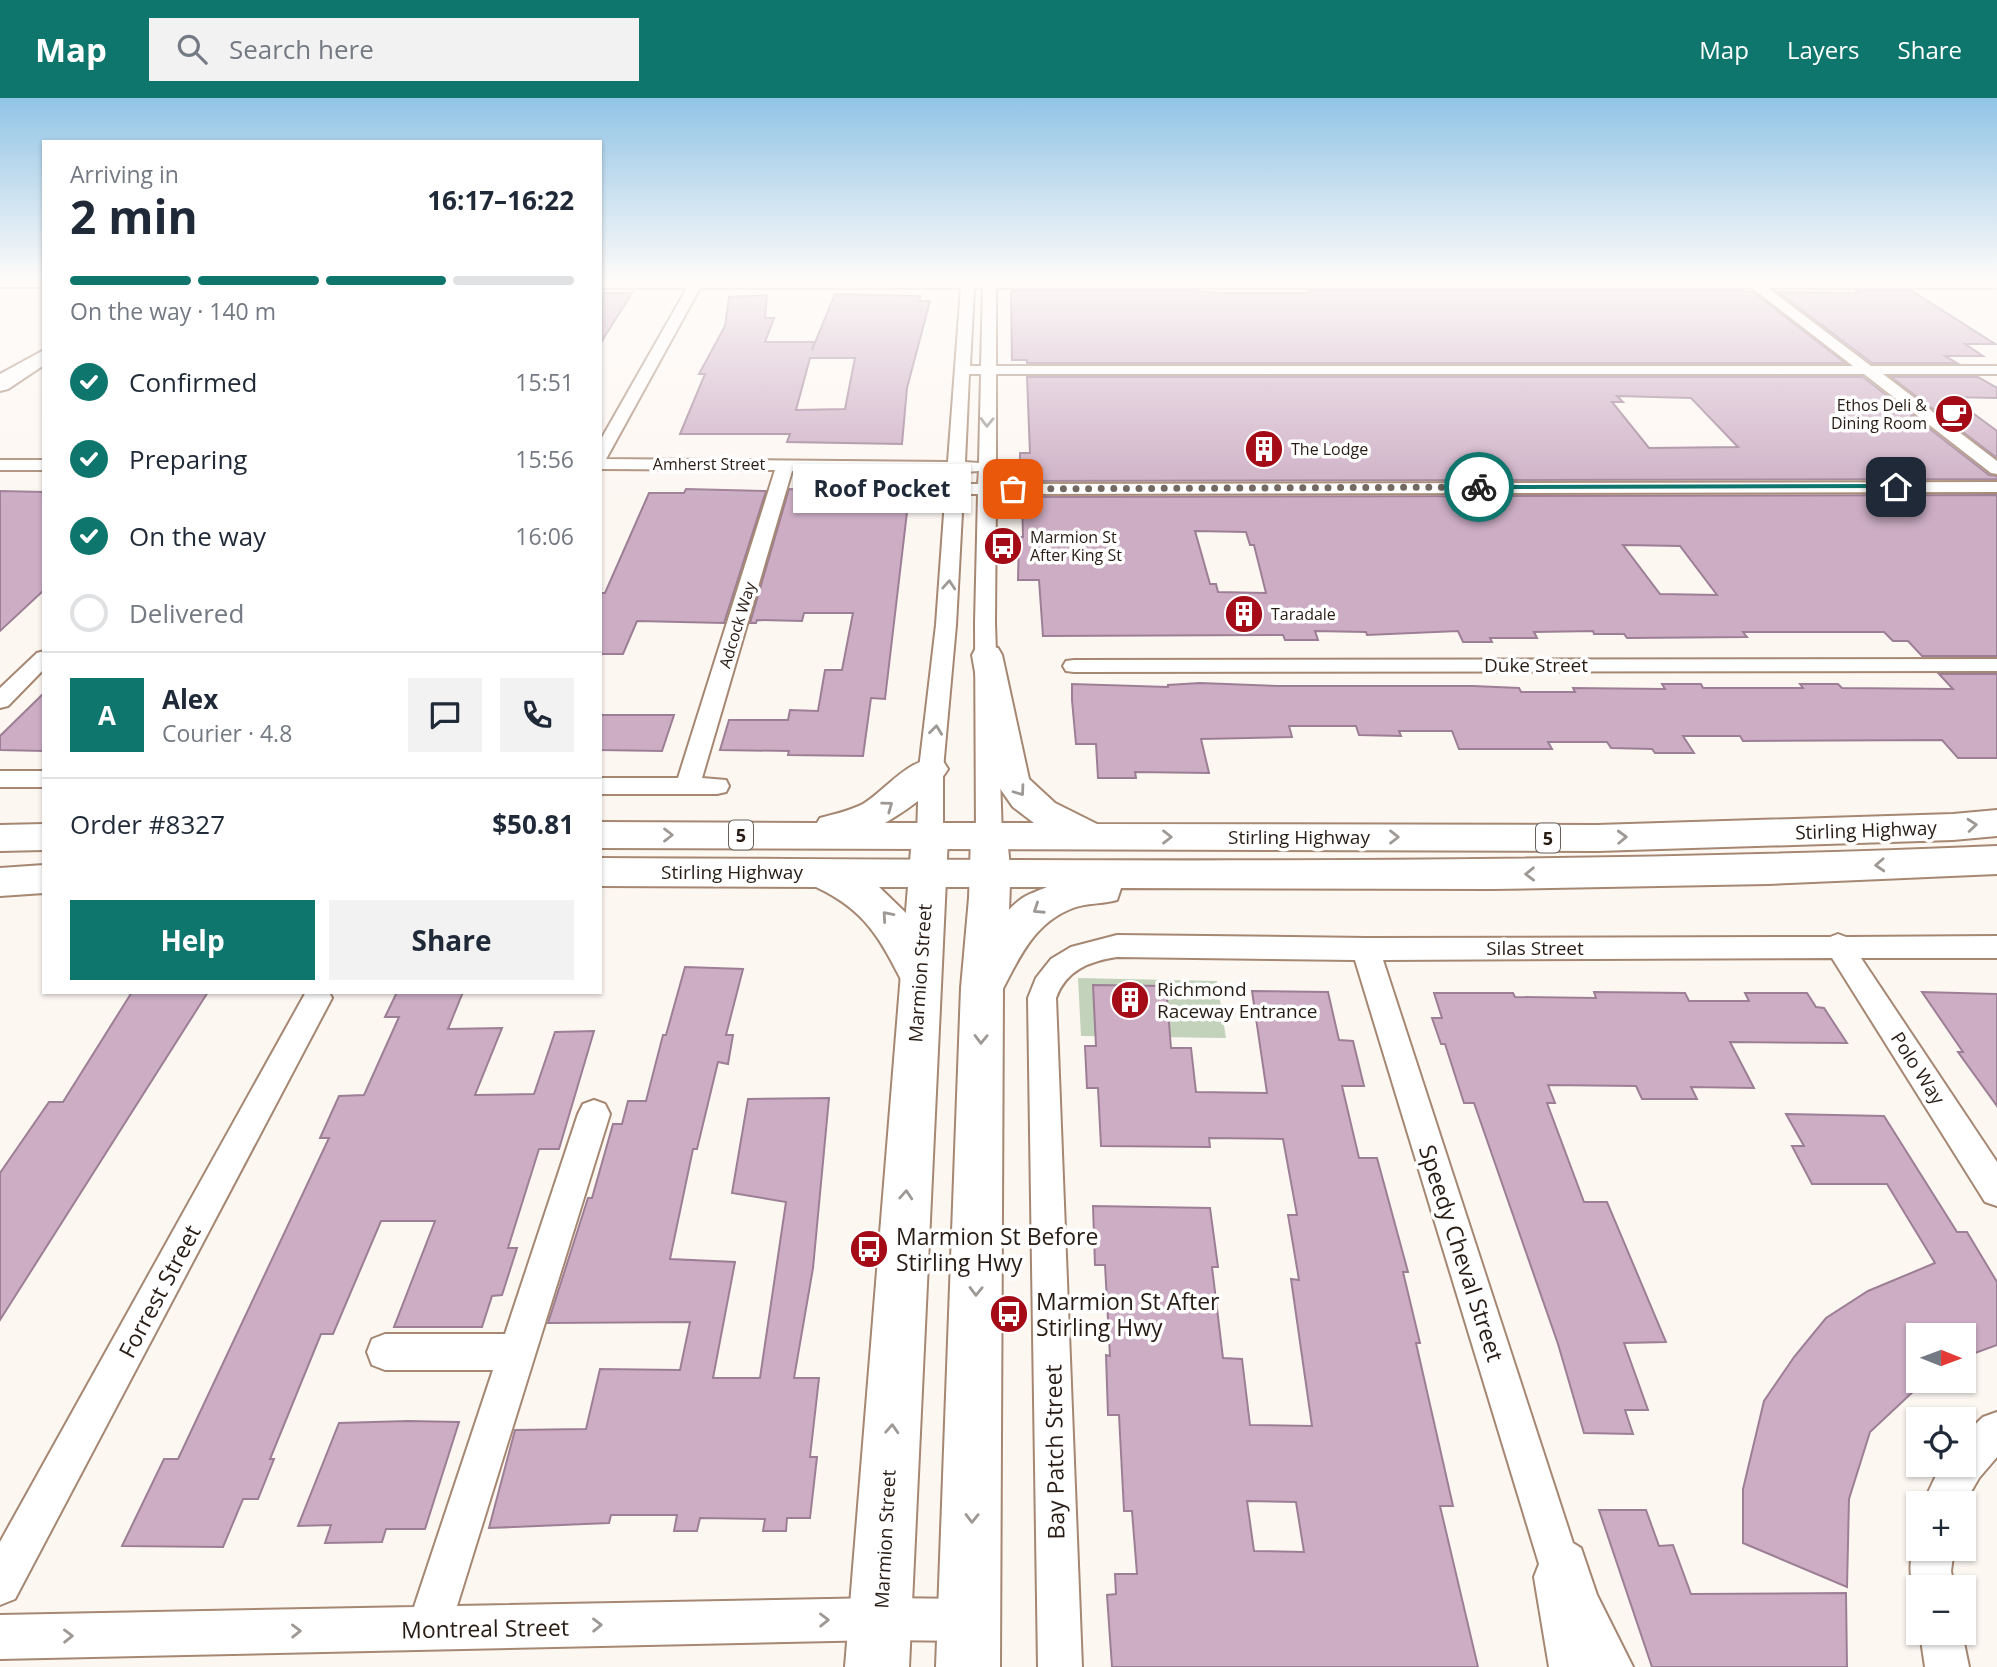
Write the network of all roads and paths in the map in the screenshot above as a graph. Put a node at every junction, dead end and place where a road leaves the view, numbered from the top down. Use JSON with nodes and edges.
{"nodes":[{"id":1,"x":657,"y":353,"type":"edge"},
{"id":2,"x":962,"y":353,"type":"edge"},
{"id":3,"x":988,"y":353,"type":"edge"},
{"id":4,"x":1847,"y":353,"type":"edge"},
{"id":5,"x":42,"y":357,"type":"edge"},
{"id":6,"x":988,"y":369,"type":"junction"},
{"id":7,"x":961,"y":370,"type":"junction"},
{"id":8,"x":1869,"y":370,"type":"junction"},
{"id":9,"x":1997,"y":370,"type":"edge"},
{"id":10,"x":0,"y":384,"type":"edge"},
{"id":11,"x":602,"y":452,"type":"edge"},
{"id":12,"x":602,"y":464,"type":"edge"},
{"id":13,"x":0,"y":465,"type":"edge"},
{"id":14,"x":42,"y":465,"type":"edge"},
{"id":15,"x":785,"y":465,"type":"junction"},
{"id":16,"x":986,"y":467,"type":"junction"},
{"id":17,"x":1997,"y":469,"type":"edge"},
{"id":18,"x":956,"y":478,"type":"junction"},
{"id":19,"x":1997,"y":487,"type":"edge"},
{"id":20,"x":986,"y":489,"type":"junction"},
{"id":21,"x":987,"y":655,"type":"junction"},
{"id":22,"x":42,"y":659,"type":"edge"},
{"id":23,"x":1997,"y":665,"type":"edge"},
{"id":24,"x":1074,"y":666,"type":"dead end"},
{"id":25,"x":0,"y":701,"type":"edge"},
{"id":26,"x":931,"y":769,"type":"junction"},
{"id":27,"x":0,"y":779,"type":"edge"},
{"id":28,"x":42,"y":779,"type":"edge"},
{"id":29,"x":602,"y":786,"type":"edge"},
{"id":30,"x":688,"y":786,"type":"junction"},
{"id":31,"x":717,"y":786,"type":"dead end"},
{"id":32,"x":1997,"y":823,"type":"edge"},
{"id":33,"x":602,"y":835,"type":"edge"},
{"id":34,"x":776,"y":835,"type":"junction"},
{"id":35,"x":42,"y":837,"type":"edge"},
{"id":36,"x":1099,"y":837,"type":"junction"},
{"id":37,"x":0,"y":838,"type":"edge"},
{"id":38,"x":928,"y":855,"type":"junction"},
{"id":39,"x":989,"y":855,"type":"junction"},
{"id":40,"x":1997,"y":860,"type":"edge"},
{"id":41,"x":0,"y":869,"type":"edge"},
{"id":42,"x":42,"y":869,"type":"edge"},
{"id":43,"x":602,"y":872,"type":"edge"},
{"id":44,"x":817,"y":872,"type":"junction"},
{"id":45,"x":1492,"y":874,"type":"junction"},
{"id":46,"x":42,"y":879,"type":"edge"},
{"id":47,"x":0,"y":881,"type":"edge"},
{"id":48,"x":1838,"y":945,"type":"junction"},
{"id":49,"x":1997,"y":947,"type":"edge"},
{"id":50,"x":1366,"y":949,"type":"junction"},
{"id":51,"x":1075,"y":957,"type":"joint"},
{"id":52,"x":920,"y":975,"type":"junction"},
{"id":53,"x":982,"y":988,"type":"junction"},
{"id":54,"x":318,"y":998,"type":"dead end"},
{"id":55,"x":594,"y":1114,"type":"dead end"},
{"id":56,"x":1997,"y":1191,"type":"edge"},
{"id":57,"x":385,"y":1352,"type":"dead end"},
{"id":58,"x":517,"y":1352,"type":"junction"},
{"id":59,"x":1997,"y":1431,"type":"edge"},
{"id":60,"x":1948,"y":1491,"type":"edge"},
{"id":61,"x":1557,"y":1557,"type":"junction"},
{"id":62,"x":0,"y":1584,"type":"edge"},
{"id":63,"x":428,"y":1629,"type":"junction"},
{"id":64,"x":0,"y":1637,"type":"edge"},
{"id":65,"x":879,"y":1643,"type":"edge"},
{"id":66,"x":969,"y":1644,"type":"edge"},
{"id":67,"x":1943,"y":1645,"type":"edge"},
{"id":68,"x":1060,"y":1667,"type":"edge"},
{"id":69,"x":1572,"y":1667,"type":"edge"},
{"id":70,"x":1611,"y":1667,"type":"edge"},
{"id":71,"x":1947,"y":1667,"type":"edge"}],
"edges":[{"from":1,"to":11,"type":"street"},
{"from":2,"to":7,"type":"street","name":"Marmion Street"},
{"from":3,"to":6,"type":"street"},
{"from":4,"to":8,"type":"street"},
{"from":5,"to":10,"type":"main road"},
{"from":6,"to":7,"type":"street"},
{"from":6,"to":8,"type":"street"},
{"from":6,"to":16,"type":"street","one_way":true},
{"from":7,"to":18,"type":"street","name":"Marmion Street"},
{"from":8,"to":9,"type":"street"},
{"from":8,"to":17,"type":"street"},
{"from":12,"to":15,"type":"street","name":"Amherst Street"},
{"from":13,"to":14,"type":"street"},
{"from":15,"to":18,"type":"street","name":"Amherst Street"},
{"from":15,"to":30,"type":"street","name":"Adcock Way"},
{"from":16,"to":18,"type":"street","name":"Amherst Street"},
{"from":16,"to":20,"type":"street"},
{"from":18,"to":20,"type":"street"},
{"from":26,"to":18,"type":"street","name":"Marmion Street","one_way":true},
{"from":19,"to":20,"type":"street"},
{"from":20,"to":21,"type":"street"},
{"from":21,"to":36,"type":"main road","one_way":true},
{"from":21,"to":39,"type":"street"},
{"from":22,"to":25,"type":"street"},
{"from":23,"to":24,"type":"street","name":"Duke Street"},
{"from":34,"to":26,"type":"main road","one_way":true},
{"from":26,"to":38,"type":"street","name":"Marmion Street"},
{"from":27,"to":28,"type":"street"},
{"from":29,"to":30,"type":"street"},
{"from":30,"to":31,"type":"street"},
{"from":36,"to":32,"type":"main road","name":"Stirling Highway","number":"5","one_way":true},
{"from":33,"to":34,"type":"main road","name":"Stirling Highway","number":"5","one_way":true},
{"from":34,"to":38,"type":"main road","name":"Stirling Highway","number":"5"},
{"from":35,"to":37,"type":"main road"},
{"from":36,"to":39,"type":"main road","name":"Stirling Highway","number":"5"},
{"from":38,"to":39,"type":"main road","name":"Stirling Highway","number":"5"},
{"from":38,"to":44,"type":"main road","name":"Stirling Highway","number":"5"},
{"from":38,"to":52,"type":"main road","name":"Marmion Street"},
{"from":39,"to":45,"type":"main road","name":"Stirling Highway","number":"5"},
{"from":39,"to":53,"type":"main road"},
{"from":40,"to":45,"type":"main road","name":"Stirling Highway","number":"5","one_way":true},
{"from":41,"to":42,"type":"main road"},
{"from":43,"to":44,"type":"main road","name":"Stirling Highway","number":"5"},
{"from":52,"to":44,"type":"main road","one_way":true},
{"from":45,"to":53,"type":"main road","one_way":true},
{"from":46,"to":47,"type":"main road"},
{"from":48,"to":49,"type":"street","name":"Silas Street"},
{"from":48,"to":50,"type":"street","name":"Silas Street"},
{"from":48,"to":56,"type":"street","name":"Polo Way"},
{"from":50,"to":51,"type":"street","name":"Silas Street"},
{"from":50,"to":61,"type":"street","name":"Speedy Cheval Street"},
{"from":51,"to":68,"type":"street","name":"Bay Patch Street"},
{"from":65,"to":52,"type":"main road","name":"Marmion Street","one_way":true},
{"from":53,"to":66,"type":"main road","one_way":true},
{"from":54,"to":62,"type":"street","name":"Forrest Street"},
{"from":55,"to":58,"type":"street"},
{"from":57,"to":58,"type":"street"},
{"from":58,"to":63,"type":"street"},
{"from":59,"to":60,"type":"street"},
{"from":61,"to":69,"type":"street","name":"Speedy Cheval Street"},
{"from":61,"to":70,"type":"street","name":"Speedy Cheval Street"},
{"from":64,"to":63,"type":"street","name":"Montreal Street","one_way":true},
{"from":63,"to":65,"type":"street","name":"Montreal Street","one_way":true},
{"from":65,"to":66,"type":"street","name":"Montreal Street"},
{"from":67,"to":71,"type":"street"}]}
